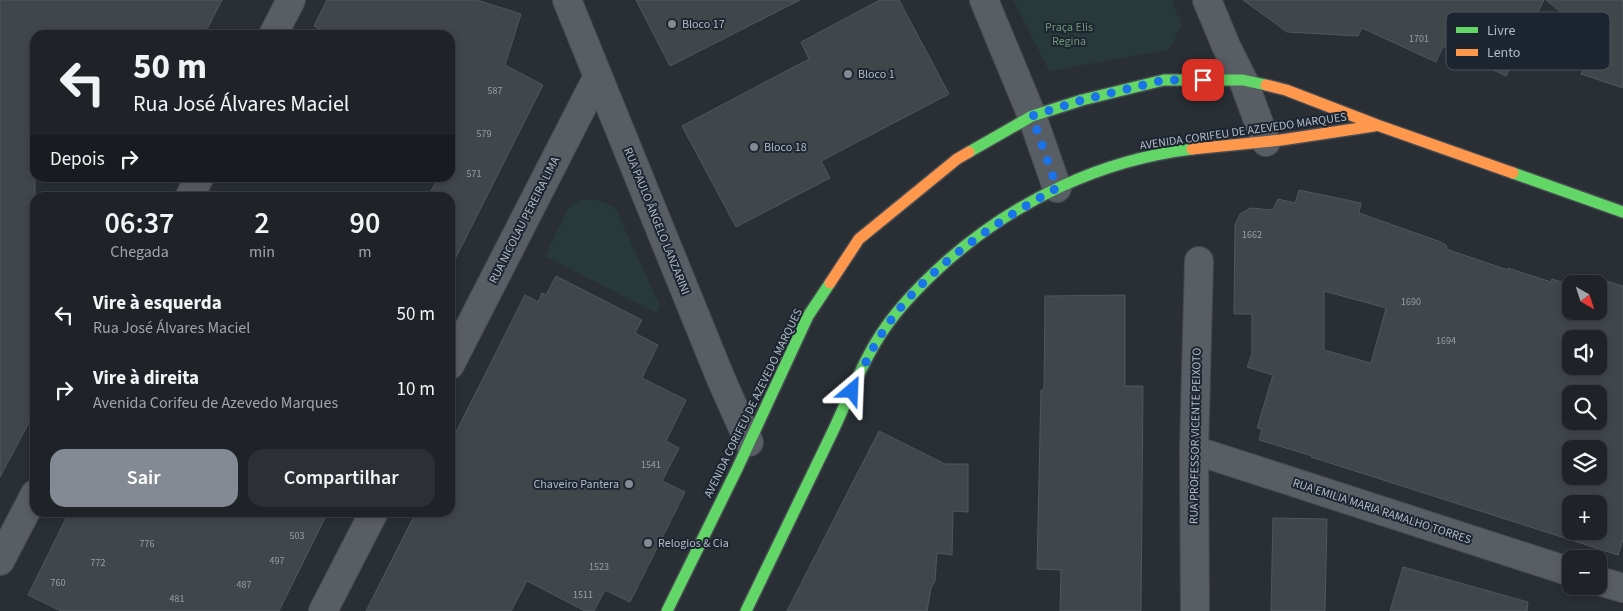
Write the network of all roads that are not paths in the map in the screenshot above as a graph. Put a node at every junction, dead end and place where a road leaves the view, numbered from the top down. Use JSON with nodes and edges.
{"nodes":[{"id":1,"x":291,"y":0,"type":"edge"},
{"id":2,"x":567,"y":0,"type":"edge"},
{"id":3,"x":984,"y":0,"type":"edge"},
{"id":4,"x":1207,"y":0,"type":"edge"},
{"id":5,"x":276,"y":30,"type":"edge"},
{"id":6,"x":598,"y":76,"type":"junction"},
{"id":7,"x":1243,"y":80,"type":"junction"},
{"id":8,"x":1032,"y":116,"type":"junction"},
{"id":9,"x":1377,"y":125,"type":"junction"},
{"id":10,"x":1266,"y":142,"type":"junction"},
{"id":11,"x":1057,"y":188,"type":"junction"},
{"id":12,"x":1623,"y":212,"type":"edge"},
{"id":13,"x":1199,"y":261,"type":"dead end"},
{"id":14,"x":455,"y":355,"type":"edge"},
{"id":15,"x":749,"y":442,"type":"junction"},
{"id":16,"x":1194,"y":450,"type":"junction"},
{"id":17,"x":30,"y":504,"type":"edge"},
{"id":18,"x":371,"y":517,"type":"edge"},
{"id":19,"x":0,"y":561,"type":"edge"},
{"id":20,"x":1562,"y":569,"type":"edge"},
{"id":21,"x":1607,"y":583,"type":"edge"},
{"id":22,"x":1623,"y":588,"type":"edge"},
{"id":23,"x":324,"y":611,"type":"edge"},
{"id":24,"x":667,"y":611,"type":"edge"},
{"id":25,"x":746,"y":611,"type":"edge"},
{"id":26,"x":1195,"y":611,"type":"edge"}],
"edges":[{"from":1,"to":5,"type":"street"},
{"from":2,"to":6,"type":"street","name":"RUA PAULO ÂNGELO LANZARINI"},
{"from":3,"to":8,"type":"street"},
{"from":4,"to":7,"type":"street"},
{"from":6,"to":14,"type":"street","name":"RUA NICOLAU PEREIRA LIMA"},
{"from":6,"to":15,"type":"street","name":"RUA PAULO ÂNGELO LANZARINI"},
{"from":7,"to":8,"type":"main road","name":"AVENIDA CORIFEU DE AZEVEDO MARQUES"},
{"from":7,"to":9,"type":"main road","name":"AVENIDA CORIFEU DE AZEVEDO MARQUES"},
{"from":7,"to":10,"type":"street"},
{"from":8,"to":11,"type":"street"},
{"from":8,"to":15,"type":"main road","name":"AVENIDA CORIFEU DE AZEVEDO MARQUES"},
{"from":9,"to":10,"type":"main road","name":"AVENIDA CORIFEU DE AZEVEDO MARQUES"},
{"from":9,"to":12,"type":"main road","name":"AVENIDA CORIFEU DE AZEVEDO MARQUES"},
{"from":10,"to":11,"type":"main road","name":"AVENIDA CORIFEU DE AZEVEDO MARQUES"},
{"from":11,"to":25,"type":"main road","name":"AVENIDA CORIFEU DE AZEVEDO MARQUES"},
{"from":13,"to":16,"type":"street","name":"RUA PROFESSOR VICENTE PEIXOTO"},
{"from":15,"to":24,"type":"main road","name":"AVENIDA CORIFEU DE AZEVEDO MARQUES"},
{"from":16,"to":20,"type":"street","name":"RUA EMILIA MARIA RAMALHO TORRES"},
{"from":16,"to":26,"type":"street","name":"RUA PROFESSOR VICENTE PEIXOTO"},
{"from":17,"to":19,"type":"street"},
{"from":18,"to":23,"type":"street"},
{"from":21,"to":22,"type":"street"}]}
